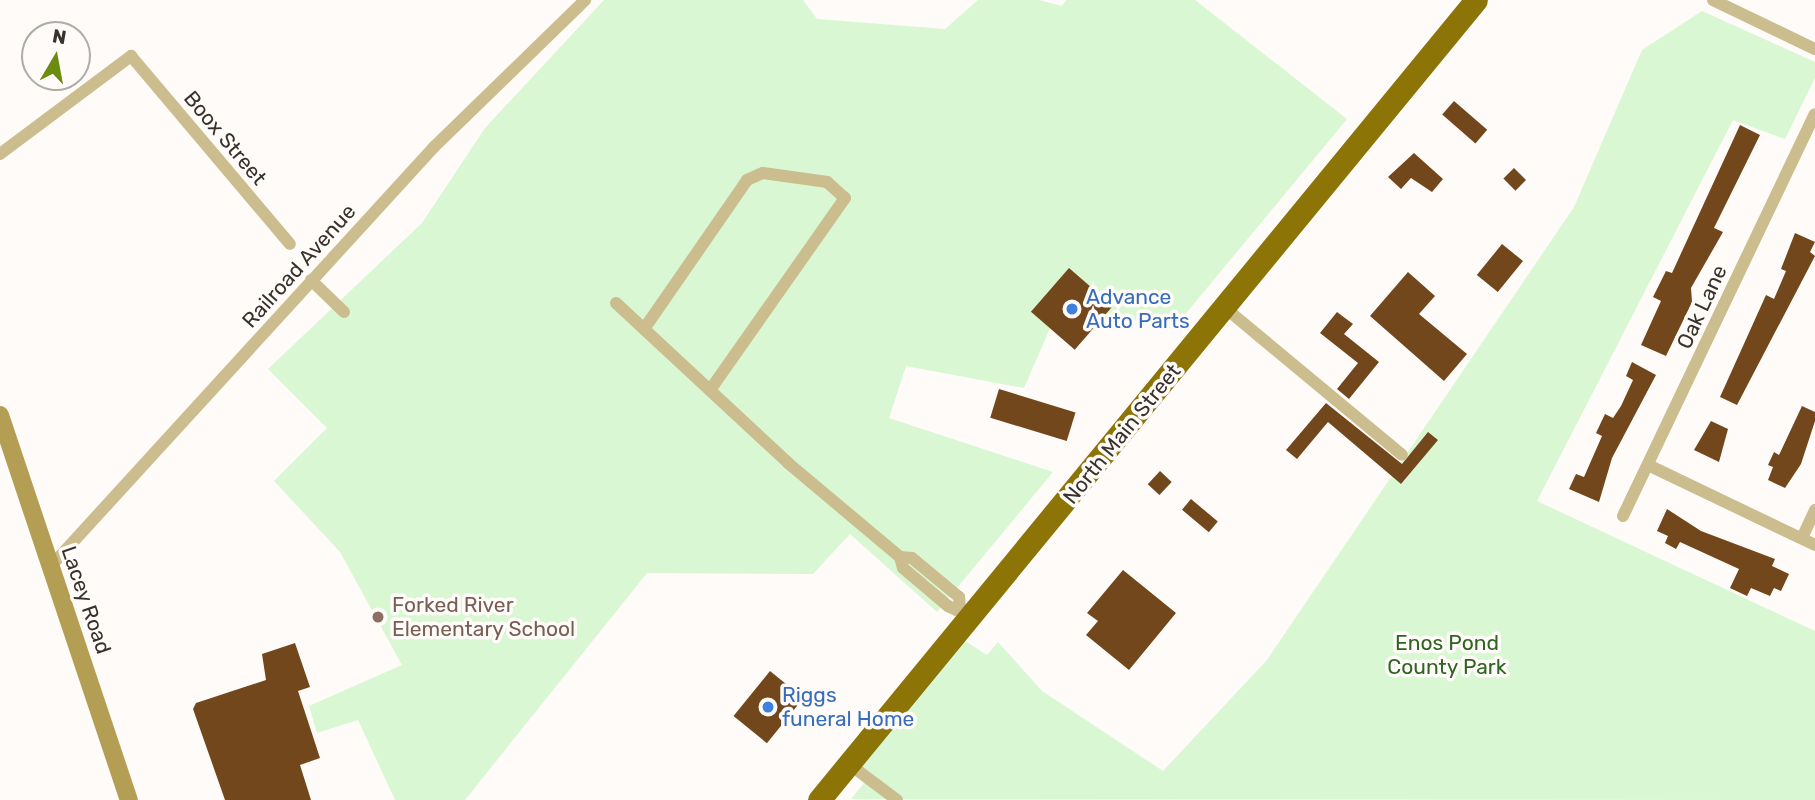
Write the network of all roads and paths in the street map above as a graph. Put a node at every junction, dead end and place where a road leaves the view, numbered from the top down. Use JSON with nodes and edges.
{"nodes":[{"id":1,"x":585,"y":0,"type":"edge"},
{"id":2,"x":1476,"y":0,"type":"edge"},
{"id":3,"x":1713,"y":0,"type":"edge"},
{"id":4,"x":1815,"y":49,"type":"edge"},
{"id":5,"x":1815,"y":114,"type":"edge"},
{"id":6,"x":0,"y":155,"type":"edge"},
{"id":7,"x":290,"y":244,"type":"dead end"},
{"id":8,"x":311,"y":279,"type":"junction"},
{"id":9,"x":616,"y":303,"type":"dead end"},
{"id":10,"x":1224,"y":307,"type":"junction"},
{"id":11,"x":344,"y":312,"type":"dead end"},
{"id":12,"x":644,"y":329,"type":"junction"},
{"id":13,"x":709,"y":390,"type":"junction"},
{"id":14,"x":0,"y":415,"type":"edge"},
{"id":15,"x":1402,"y":455,"type":"dead end"},
{"id":16,"x":1648,"y":464,"type":"junction"},
{"id":17,"x":1815,"y":510,"type":"edge"},
{"id":18,"x":1623,"y":516,"type":"dead end"},
{"id":19,"x":1802,"y":538,"type":"junction"},
{"id":20,"x":1815,"y":545,"type":"edge"},
{"id":21,"x":51,"y":566,"type":"junction"},
{"id":22,"x":966,"y":612,"type":"junction"},
{"id":23,"x":849,"y":764,"type":"junction"},
{"id":24,"x":129,"y":800,"type":"edge"},
{"id":25,"x":819,"y":800,"type":"edge"},
{"id":26,"x":897,"y":800,"type":"edge"}],
"edges":[{"from":1,"to":8,"type":"street","name":"Railroad Avenue"},
{"from":2,"to":10,"type":"highway","name":"North Main Street"},
{"from":3,"to":4,"type":"street"},
{"from":5,"to":16,"type":"street","name":"Oak Lane"},
{"from":6,"to":7,"type":"street","name":"Boox Street"},
{"from":8,"to":11,"type":"street"},
{"from":8,"to":21,"type":"street","name":"Railroad Avenue"},
{"from":9,"to":12,"type":"street"},
{"from":10,"to":15,"type":"street"},
{"from":10,"to":22,"type":"highway","name":"North Main Street"},
{"from":12,"to":13,"type":"street"},
{"from":12,"to":13,"type":"street"},
{"from":13,"to":22,"type":"street"},
{"from":14,"to":21,"type":"main road","name":"Lacey Road"},
{"from":16,"to":18,"type":"street","name":"Oak Lane"},
{"from":16,"to":19,"type":"street"},
{"from":17,"to":19,"type":"street"},
{"from":19,"to":20,"type":"street"},
{"from":21,"to":24,"type":"main road","name":"Lacey Road"},
{"from":22,"to":23,"type":"highway","name":"North Main Street"},
{"from":23,"to":25,"type":"highway","name":"North Main Street"},
{"from":23,"to":26,"type":"street"}]}
